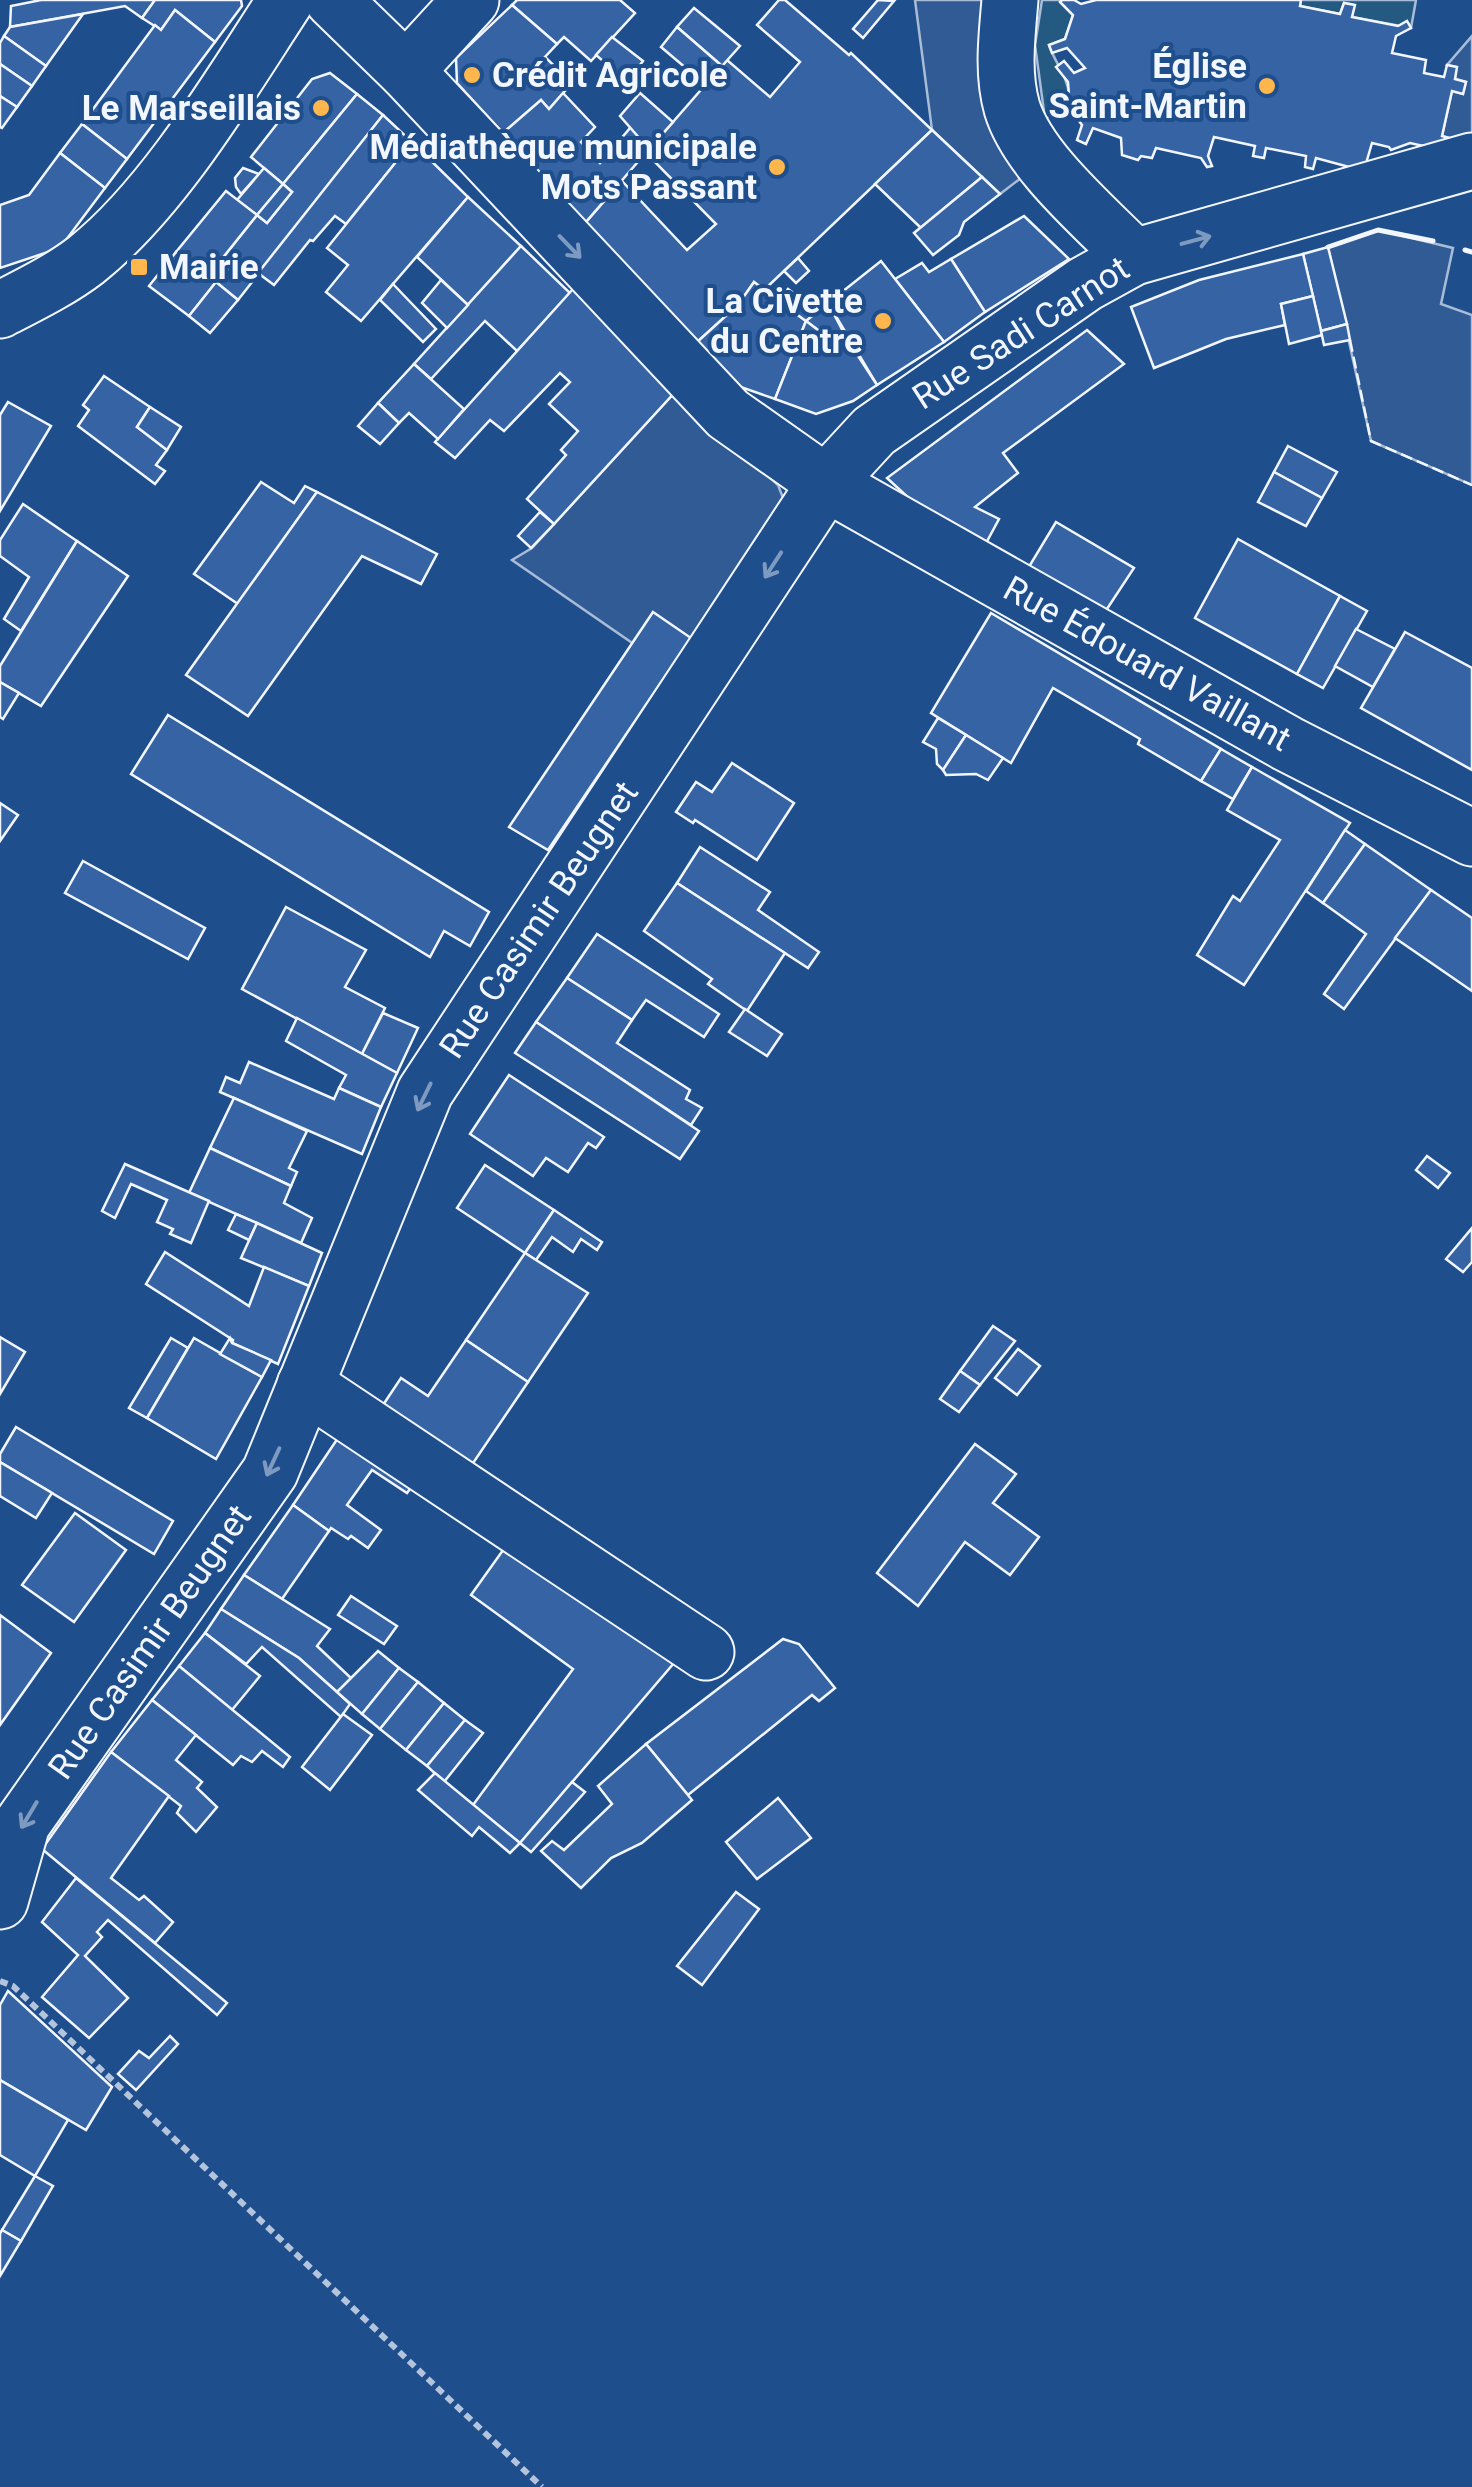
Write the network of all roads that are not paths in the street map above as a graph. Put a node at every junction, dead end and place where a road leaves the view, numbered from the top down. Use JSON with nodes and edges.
{"nodes":[{"id":1,"x":286,"y":0,"type":"edge"},
{"id":2,"x":333,"y":0,"type":"edge"},
{"id":3,"x":470,"y":0,"type":"edge"},
{"id":4,"x":1010,"y":0,"type":"edge"},
{"id":5,"x":406,"y":71,"type":"junction"},
{"id":6,"x":1472,"y":162,"type":"edge"},
{"id":7,"x":1134,"y":257,"type":"junction"},
{"id":8,"x":0,"y":310,"type":"edge"},
{"id":9,"x":826,"y":483,"type":"junction"},
{"id":10,"x":1472,"y":838,"type":"edge"},
{"id":11,"x":306,"y":1386,"type":"junction"},
{"id":12,"x":706,"y":1652,"type":"dead end"},
{"id":13,"x":0,"y":1901,"type":"edge"}],
"edges":[{"from":1,"to":8,"type":"street"},
{"from":2,"to":5,"type":"street","name":"Rue Édouard Vaillant"},
{"from":3,"to":5,"type":"street"},
{"from":4,"to":7,"type":"street"},
{"from":5,"to":9,"type":"street","name":"Rue Édouard Vaillant","one_way":true},
{"from":7,"to":6,"type":"street","name":"Rue Sadi Carnot","one_way":true},
{"from":7,"to":9,"type":"street","name":"Rue Sadi Carnot"},
{"from":9,"to":10,"type":"street","name":"Rue Édouard Vaillant"},
{"from":9,"to":11,"type":"street","name":"Rue Casimir Beugnet","one_way":true},
{"from":11,"to":12,"type":"street"},
{"from":11,"to":13,"type":"street","name":"Rue Casimir Beugnet","one_way":true}]}
